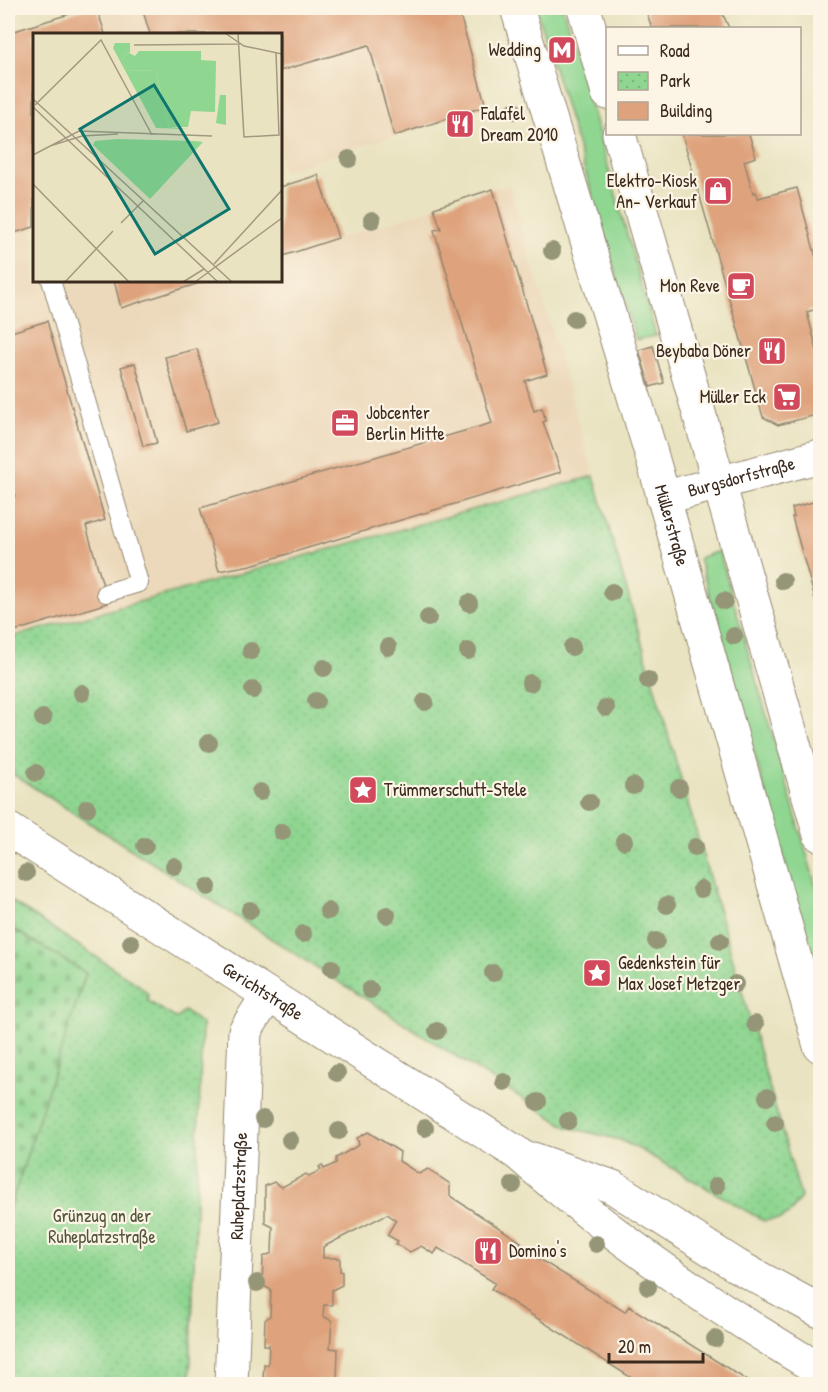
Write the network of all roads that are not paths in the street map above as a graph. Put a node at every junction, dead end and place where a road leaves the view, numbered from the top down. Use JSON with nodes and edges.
{"nodes":[{"id":1,"x":517,"y":8,"type":"edge"},
{"id":2,"x":584,"y":8,"type":"edge"},
{"id":3,"x":606,"y":86,"type":"edge"},
{"id":4,"x":619,"y":135,"type":"edge"},
{"id":5,"x":52,"y":282,"type":"edge"},
{"id":6,"x":820,"y":456,"type":"edge"},
{"id":7,"x":719,"y":484,"type":"junction"},
{"id":8,"x":663,"y":498,"type":"junction"},
{"id":9,"x":106,"y":593,"type":"dead end"},
{"id":10,"x":8,"y":829,"type":"edge"},
{"id":11,"x":820,"y":835,"type":"edge"},
{"id":12,"x":267,"y":994,"type":"junction"},
{"id":13,"x":820,"y":1046,"type":"edge"},
{"id":14,"x":517,"y":1153,"type":"junction"},
{"id":15,"x":738,"y":1266,"type":"junction"},
{"id":16,"x":714,"y":1304,"type":"junction"},
{"id":17,"x":820,"y":1311,"type":"edge"},
{"id":18,"x":820,"y":1370,"type":"edge"},
{"id":19,"x":231,"y":1384,"type":"edge"}],
"edges":[{"from":1,"to":8,"type":"street","name":"Müllerstraße"},
{"from":2,"to":3,"type":"street"},
{"from":4,"to":7,"type":"street"},
{"from":5,"to":9,"type":"lane"},
{"from":6,"to":7,"type":"street","name":"Burgsdorfstraße"},
{"from":7,"to":8,"type":"street","name":"Burgsdorfstraße"},
{"from":7,"to":11,"type":"street"},
{"from":8,"to":13,"type":"street","name":"Müllerstraße"},
{"from":10,"to":12,"type":"street","name":"Gerichtstraße"},
{"from":12,"to":14,"type":"street","name":"Gerichtstraße"},
{"from":12,"to":19,"type":"street","name":"Ruheplatzstraße"},
{"from":14,"to":15,"type":"street","name":"Gerichtstraße"},
{"from":14,"to":16,"type":"street","name":"Gerichtstraße"},
{"from":15,"to":16,"type":"street"},
{"from":15,"to":17,"type":"street","name":"Gerichtstraße"},
{"from":16,"to":18,"type":"street","name":"Gerichtstraße"}]}
